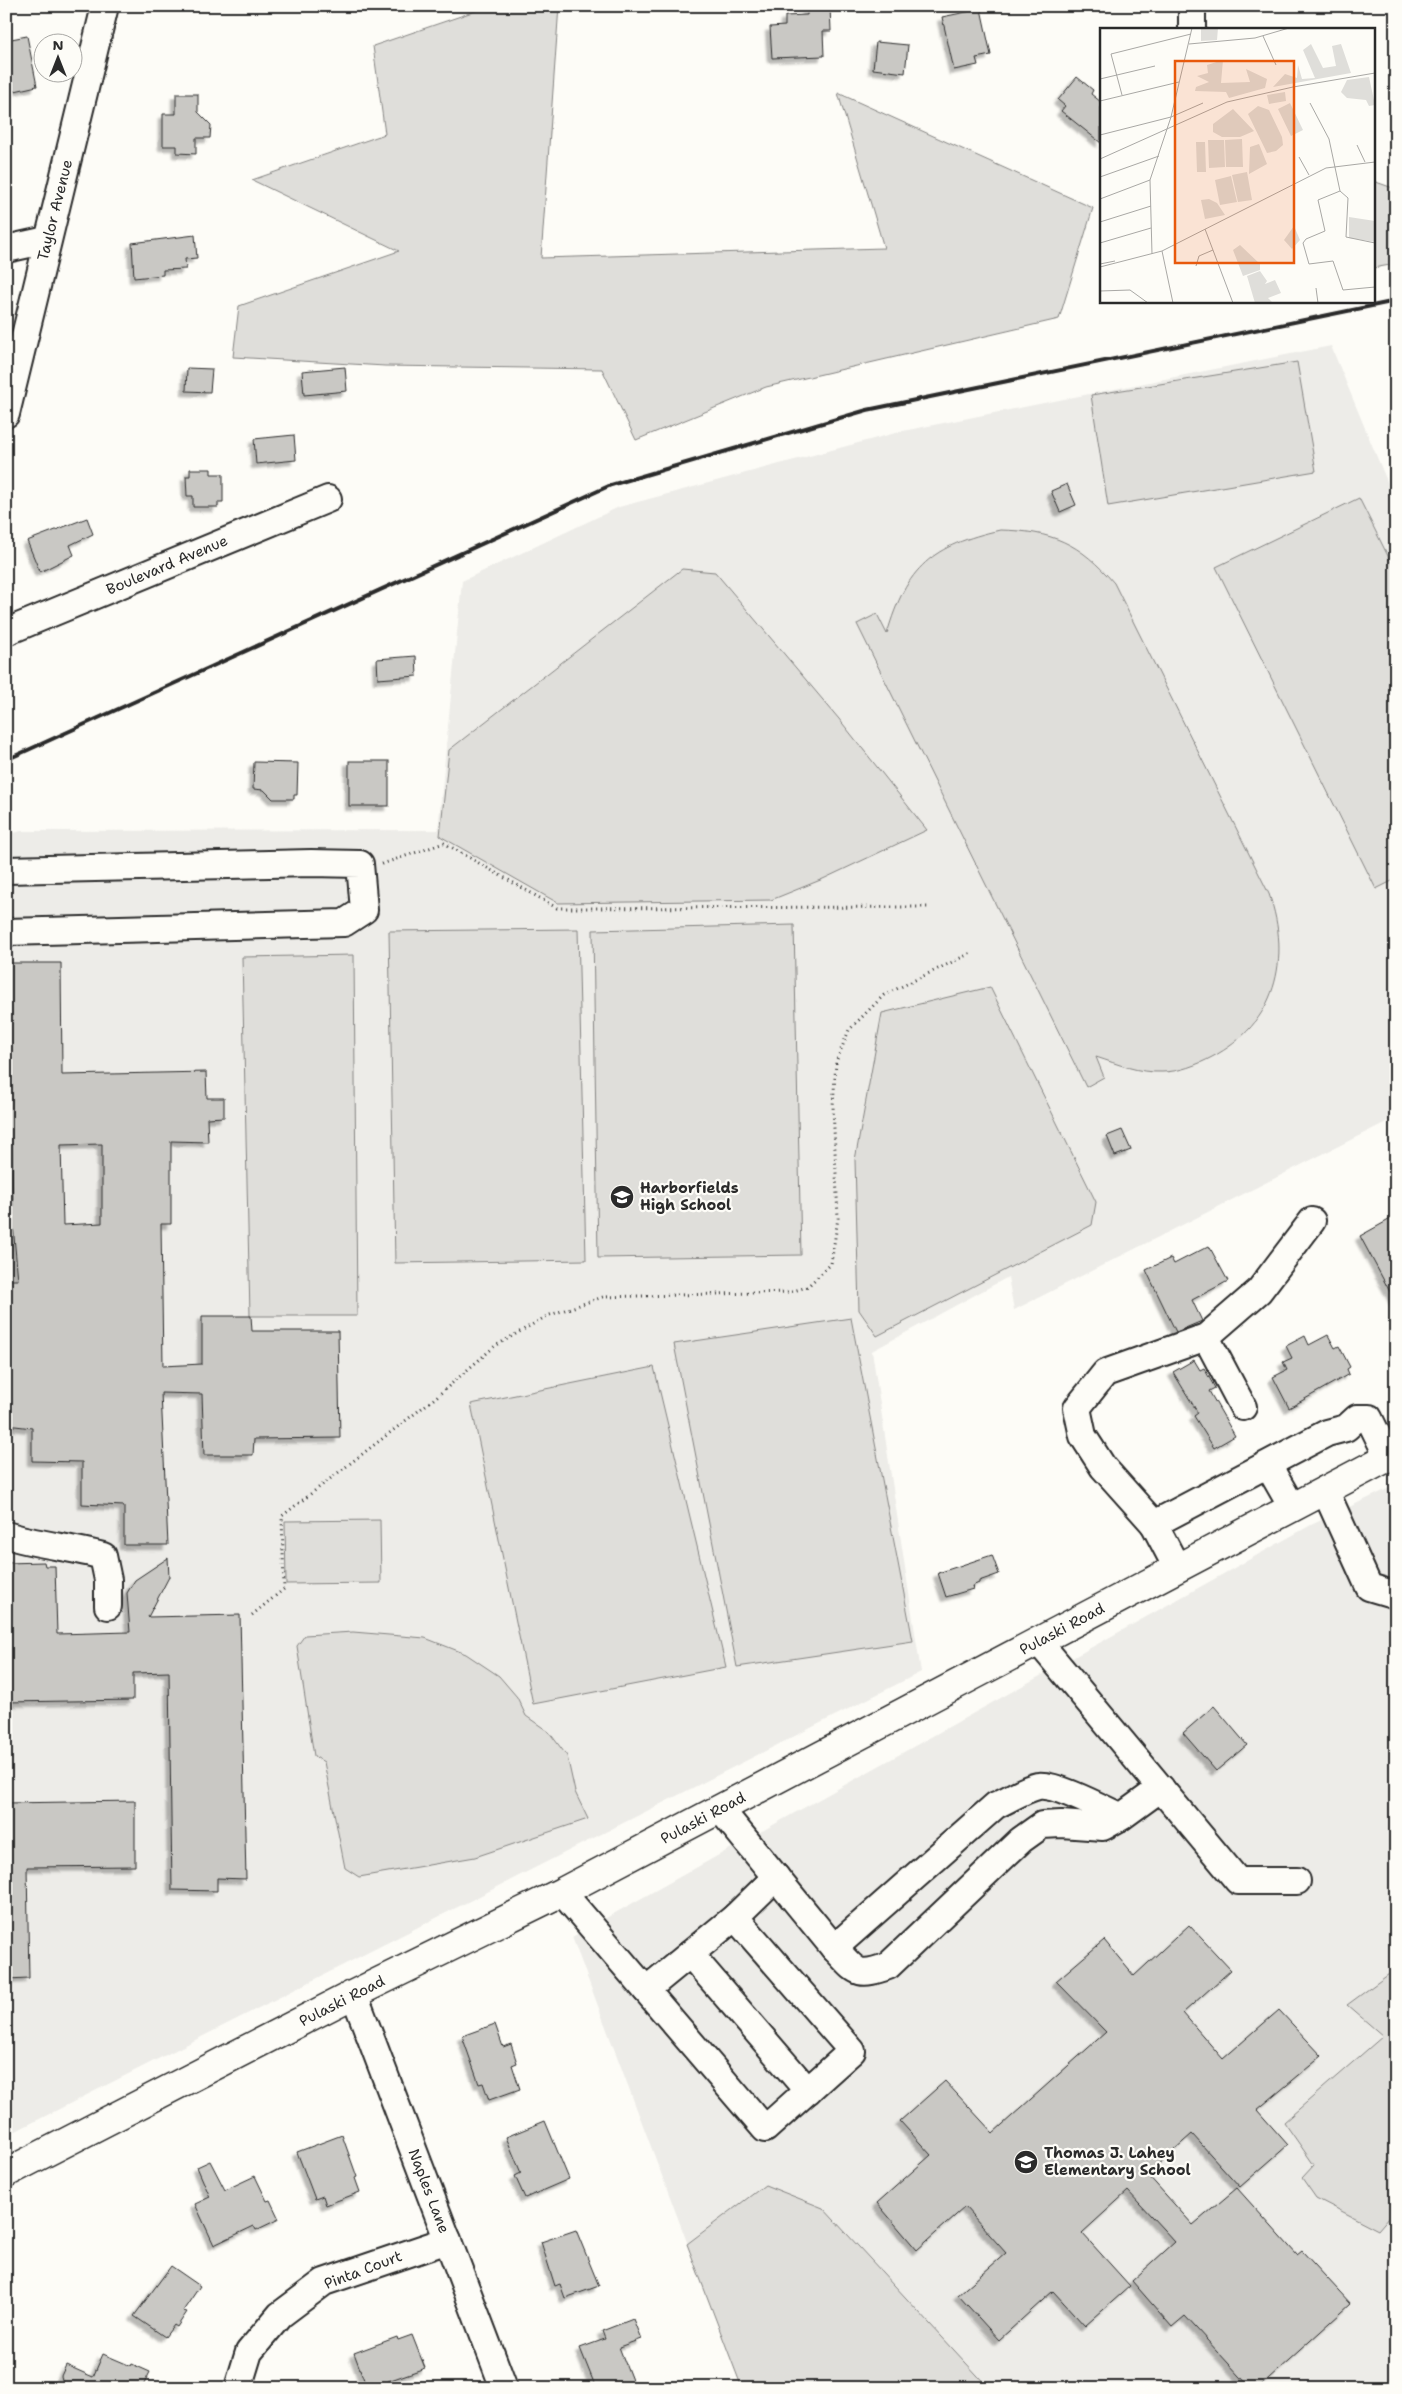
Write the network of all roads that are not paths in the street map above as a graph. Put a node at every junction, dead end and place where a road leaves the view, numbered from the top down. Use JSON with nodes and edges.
{"nodes":[{"id":1,"x":105,"y":6,"type":"edge"},
{"id":2,"x":1192,"y":6,"type":"edge"},
{"id":3,"x":1192,"y":28,"type":"edge"},
{"id":4,"x":47,"y":240,"type":"junction"},
{"id":5,"x":6,"y":249,"type":"edge"},
{"id":6,"x":6,"y":414,"type":"edge"},
{"id":7,"x":328,"y":499,"type":"dead end"},
{"id":8,"x":6,"y":632,"type":"edge"},
{"id":9,"x":6,"y":870,"type":"edge"},
{"id":10,"x":6,"y":932,"type":"edge"},
{"id":11,"x":1312,"y":1221,"type":"dead end"},
{"id":12,"x":1206,"y":1336,"type":"junction"},
{"id":13,"x":1243,"y":1407,"type":"dead end"},
{"id":14,"x":1392,"y":1455,"type":"edge"},
{"id":15,"x":1268,"y":1465,"type":"junction"},
{"id":16,"x":1325,"y":1490,"type":"junction"},
{"id":17,"x":1292,"y":1507,"type":"junction"},
{"id":18,"x":1154,"y":1524,"type":"junction"},
{"id":19,"x":6,"y":1535,"type":"edge"},
{"id":20,"x":1177,"y":1568,"type":"junction"},
{"id":21,"x":1396,"y":1595,"type":"edge"},
{"id":22,"x":108,"y":1606,"type":"dead end"},
{"id":23,"x":1038,"y":1641,"type":"junction"},
{"id":24,"x":1161,"y":1788,"type":"junction"},
{"id":25,"x":720,"y":1809,"type":"junction"},
{"id":26,"x":1121,"y":1817,"type":"junction"},
{"id":27,"x":776,"y":1876,"type":"junction"},
{"id":28,"x":1297,"y":1880,"type":"dead end"},
{"id":29,"x":562,"y":1892,"type":"junction"},
{"id":30,"x":735,"y":1917,"type":"junction"},
{"id":31,"x":834,"y":1948,"type":"junction"},
{"id":32,"x":690,"y":1954,"type":"junction"},
{"id":33,"x":646,"y":1990,"type":"junction"},
{"id":34,"x":354,"y":1994,"type":"junction"},
{"id":35,"x":808,"y":2091,"type":"junction"},
{"id":36,"x":6,"y":2173,"type":"edge"},
{"id":37,"x":448,"y":2240,"type":"junction"},
{"id":38,"x":238,"y":2388,"type":"edge"},
{"id":39,"x":504,"y":2388,"type":"edge"}],
"edges":[{"from":1,"to":4,"type":"street","name":"Taylor Avenue"},
{"from":2,"to":3,"type":"street"},
{"from":4,"to":5,"type":"street"},
{"from":4,"to":6,"type":"street","name":"Taylor Avenue"},
{"from":7,"to":8,"type":"street","name":"Boulevard Avenue"},
{"from":9,"to":10,"type":"street"},
{"from":11,"to":12,"type":"street"},
{"from":12,"to":13,"type":"street"},
{"from":12,"to":18,"type":"street"},
{"from":14,"to":15,"type":"street"},
{"from":14,"to":16,"type":"main road","name":"Pulaski Road"},
{"from":15,"to":17,"type":"street"},
{"from":15,"to":18,"type":"street"},
{"from":16,"to":17,"type":"main road","name":"Pulaski Road"},
{"from":16,"to":21,"type":"street"},
{"from":17,"to":20,"type":"main road","name":"Pulaski Road"},
{"from":18,"to":20,"type":"street"},
{"from":19,"to":22,"type":"street"},
{"from":20,"to":23,"type":"main road","name":"Pulaski Road"},
{"from":23,"to":24,"type":"street"},
{"from":23,"to":25,"type":"main road","name":"Pulaski Road"},
{"from":24,"to":26,"type":"street"},
{"from":24,"to":28,"type":"street"},
{"from":25,"to":27,"type":"street"},
{"from":25,"to":29,"type":"main road","name":"Pulaski Road"},
{"from":26,"to":31,"type":"street"},
{"from":26,"to":31,"type":"street"},
{"from":27,"to":30,"type":"street"},
{"from":27,"to":31,"type":"street"},
{"from":29,"to":33,"type":"street"},
{"from":29,"to":34,"type":"main road","name":"Pulaski Road"},
{"from":30,"to":32,"type":"street"},
{"from":30,"to":35,"type":"street"},
{"from":32,"to":33,"type":"street"},
{"from":32,"to":35,"type":"street"},
{"from":33,"to":35,"type":"street"},
{"from":34,"to":36,"type":"main road","name":"Pulaski Road"},
{"from":34,"to":37,"type":"street","name":"Naples Lane"},
{"from":37,"to":38,"type":"street","name":"Pinta Court"},
{"from":37,"to":39,"type":"street","name":"Naples Lane"}]}
